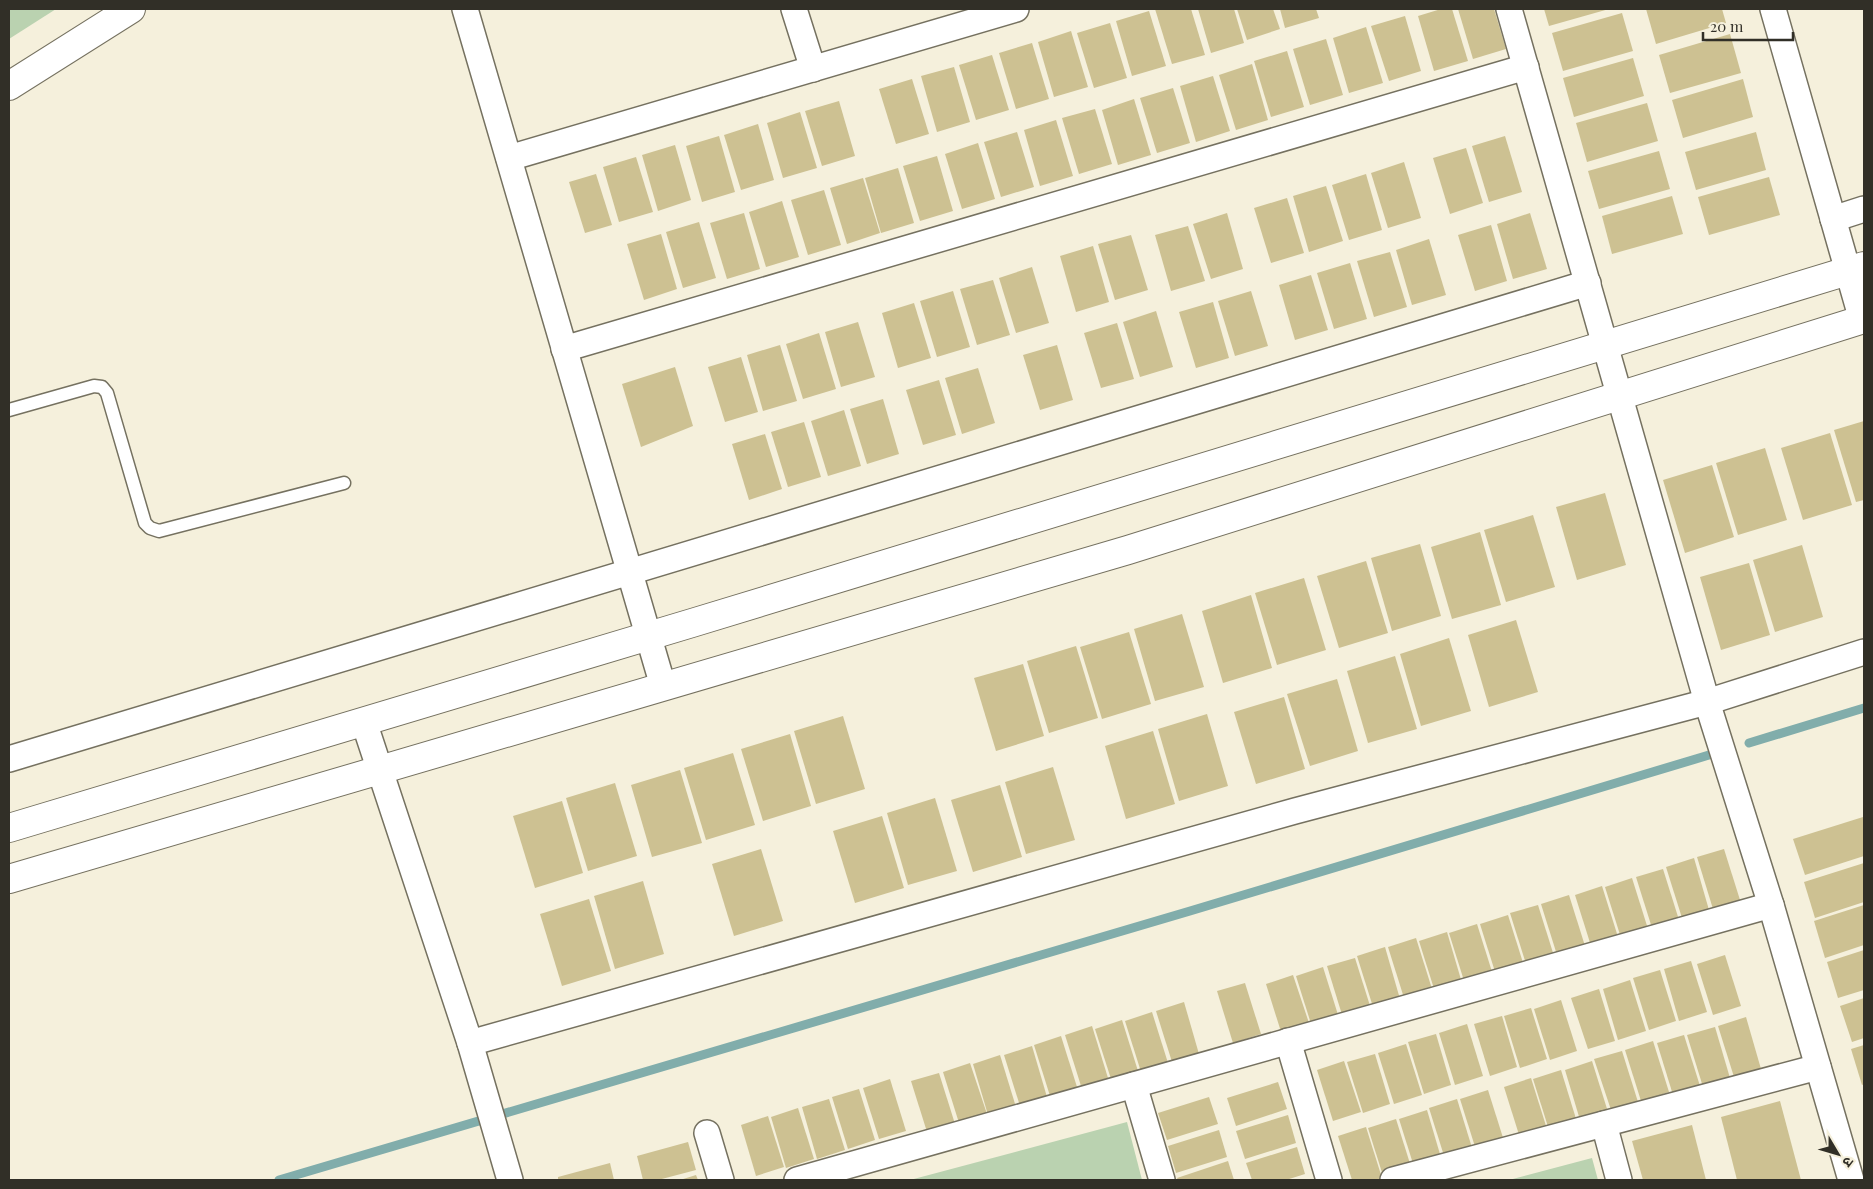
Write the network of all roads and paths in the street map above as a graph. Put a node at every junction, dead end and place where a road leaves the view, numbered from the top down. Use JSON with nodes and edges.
{"nodes":[{"id":1,"x":131,"y":9,"type":"edge"},
{"id":2,"x":794,"y":9,"type":"edge"},
{"id":3,"x":1016,"y":9,"type":"edge"},
{"id":4,"x":1509,"y":9,"type":"edge"},
{"id":5,"x":1772,"y":9,"type":"edge"},
{"id":6,"x":471,"y":10,"type":"edge"},
{"id":7,"x":1526,"y":67,"type":"junction"},
{"id":8,"x":813,"y":69,"type":"junction"},
{"id":9,"x":9,"y":86,"type":"edge"},
{"id":10,"x":509,"y":158,"type":"junction"},
{"id":11,"x":1864,"y":209,"type":"edge"},
{"id":12,"x":1833,"y":219,"type":"junction"},
{"id":13,"x":1856,"y":268,"type":"edge"},
{"id":14,"x":1588,"y":283,"type":"junction"},
{"id":15,"x":1863,"y":320,"type":"edge"},
{"id":16,"x":1606,"y":344,"type":"junction"},
{"id":17,"x":564,"y":349,"type":"junction"},
{"id":18,"x":1621,"y":396,"type":"junction"},
{"id":19,"x":9,"y":410,"type":"edge"},
{"id":20,"x":344,"y":483,"type":"dead end"},
{"id":21,"x":630,"y":572,"type":"junction"},
{"id":22,"x":648,"y":636,"type":"junction"},
{"id":23,"x":1864,"y":652,"type":"edge"},
{"id":24,"x":663,"y":686,"type":"junction"},
{"id":25,"x":1708,"y":702,"type":"junction"},
{"id":26,"x":364,"y":722,"type":"junction"},
{"id":27,"x":9,"y":759,"type":"edge"},
{"id":28,"x":380,"y":770,"type":"junction"},
{"id":29,"x":9,"y":828,"type":"edge"},
{"id":30,"x":9,"y":879,"type":"edge"},
{"id":31,"x":1771,"y":904,"type":"junction"},
{"id":32,"x":1288,"y":1041,"type":"junction"},
{"id":33,"x":470,"y":1043,"type":"junction"},
{"id":34,"x":1818,"y":1067,"type":"junction"},
{"id":35,"x":1134,"y":1085,"type":"junction"},
{"id":36,"x":1604,"y":1124,"type":"junction"},
{"id":37,"x":707,"y":1133,"type":"dead end"},
{"id":38,"x":510,"y":1180,"type":"edge"},
{"id":39,"x":721,"y":1180,"type":"edge"},
{"id":40,"x":797,"y":1180,"type":"edge"},
{"id":41,"x":1162,"y":1180,"type":"edge"},
{"id":42,"x":1329,"y":1180,"type":"edge"},
{"id":43,"x":1393,"y":1180,"type":"edge"},
{"id":44,"x":1619,"y":1180,"type":"edge"},
{"id":45,"x":1851,"y":1180,"type":"edge"}],
"edges":[{"from":1,"to":9,"type":"street"},
{"from":2,"to":8,"type":"street"},
{"from":3,"to":8,"type":"street"},
{"from":4,"to":7,"type":"street"},
{"from":5,"to":12,"type":"street"},
{"from":6,"to":10,"type":"street"},
{"from":7,"to":14,"type":"street"},
{"from":7,"to":17,"type":"street"},
{"from":8,"to":10,"type":"street"},
{"from":10,"to":17,"type":"street"},
{"from":11,"to":12,"type":"street"},
{"from":12,"to":13,"type":"street"},
{"from":13,"to":15,"type":"street"},
{"from":13,"to":16,"type":"street"},
{"from":14,"to":16,"type":"street"},
{"from":14,"to":21,"type":"street"},
{"from":15,"to":18,"type":"street"},
{"from":16,"to":18,"type":"street"},
{"from":16,"to":22,"type":"street"},
{"from":17,"to":21,"type":"street"},
{"from":18,"to":24,"type":"street"},
{"from":18,"to":25,"type":"street"},
{"from":19,"to":20,"type":"lane"},
{"from":21,"to":22,"type":"street"},
{"from":21,"to":27,"type":"street"},
{"from":22,"to":24,"type":"street"},
{"from":22,"to":26,"type":"street"},
{"from":23,"to":25,"type":"street"},
{"from":24,"to":28,"type":"street"},
{"from":25,"to":31,"type":"street"},
{"from":25,"to":33,"type":"street"},
{"from":26,"to":28,"type":"street"},
{"from":26,"to":29,"type":"street"},
{"from":28,"to":30,"type":"street"},
{"from":28,"to":33,"type":"street"},
{"from":31,"to":32,"type":"street"},
{"from":31,"to":34,"type":"street"},
{"from":32,"to":35,"type":"street"},
{"from":32,"to":42,"type":"street"},
{"from":33,"to":38,"type":"street"},
{"from":34,"to":36,"type":"street"},
{"from":34,"to":45,"type":"street"},
{"from":35,"to":40,"type":"street"},
{"from":35,"to":41,"type":"street"},
{"from":36,"to":43,"type":"street"},
{"from":36,"to":44,"type":"street"},
{"from":37,"to":39,"type":"street"}]}
